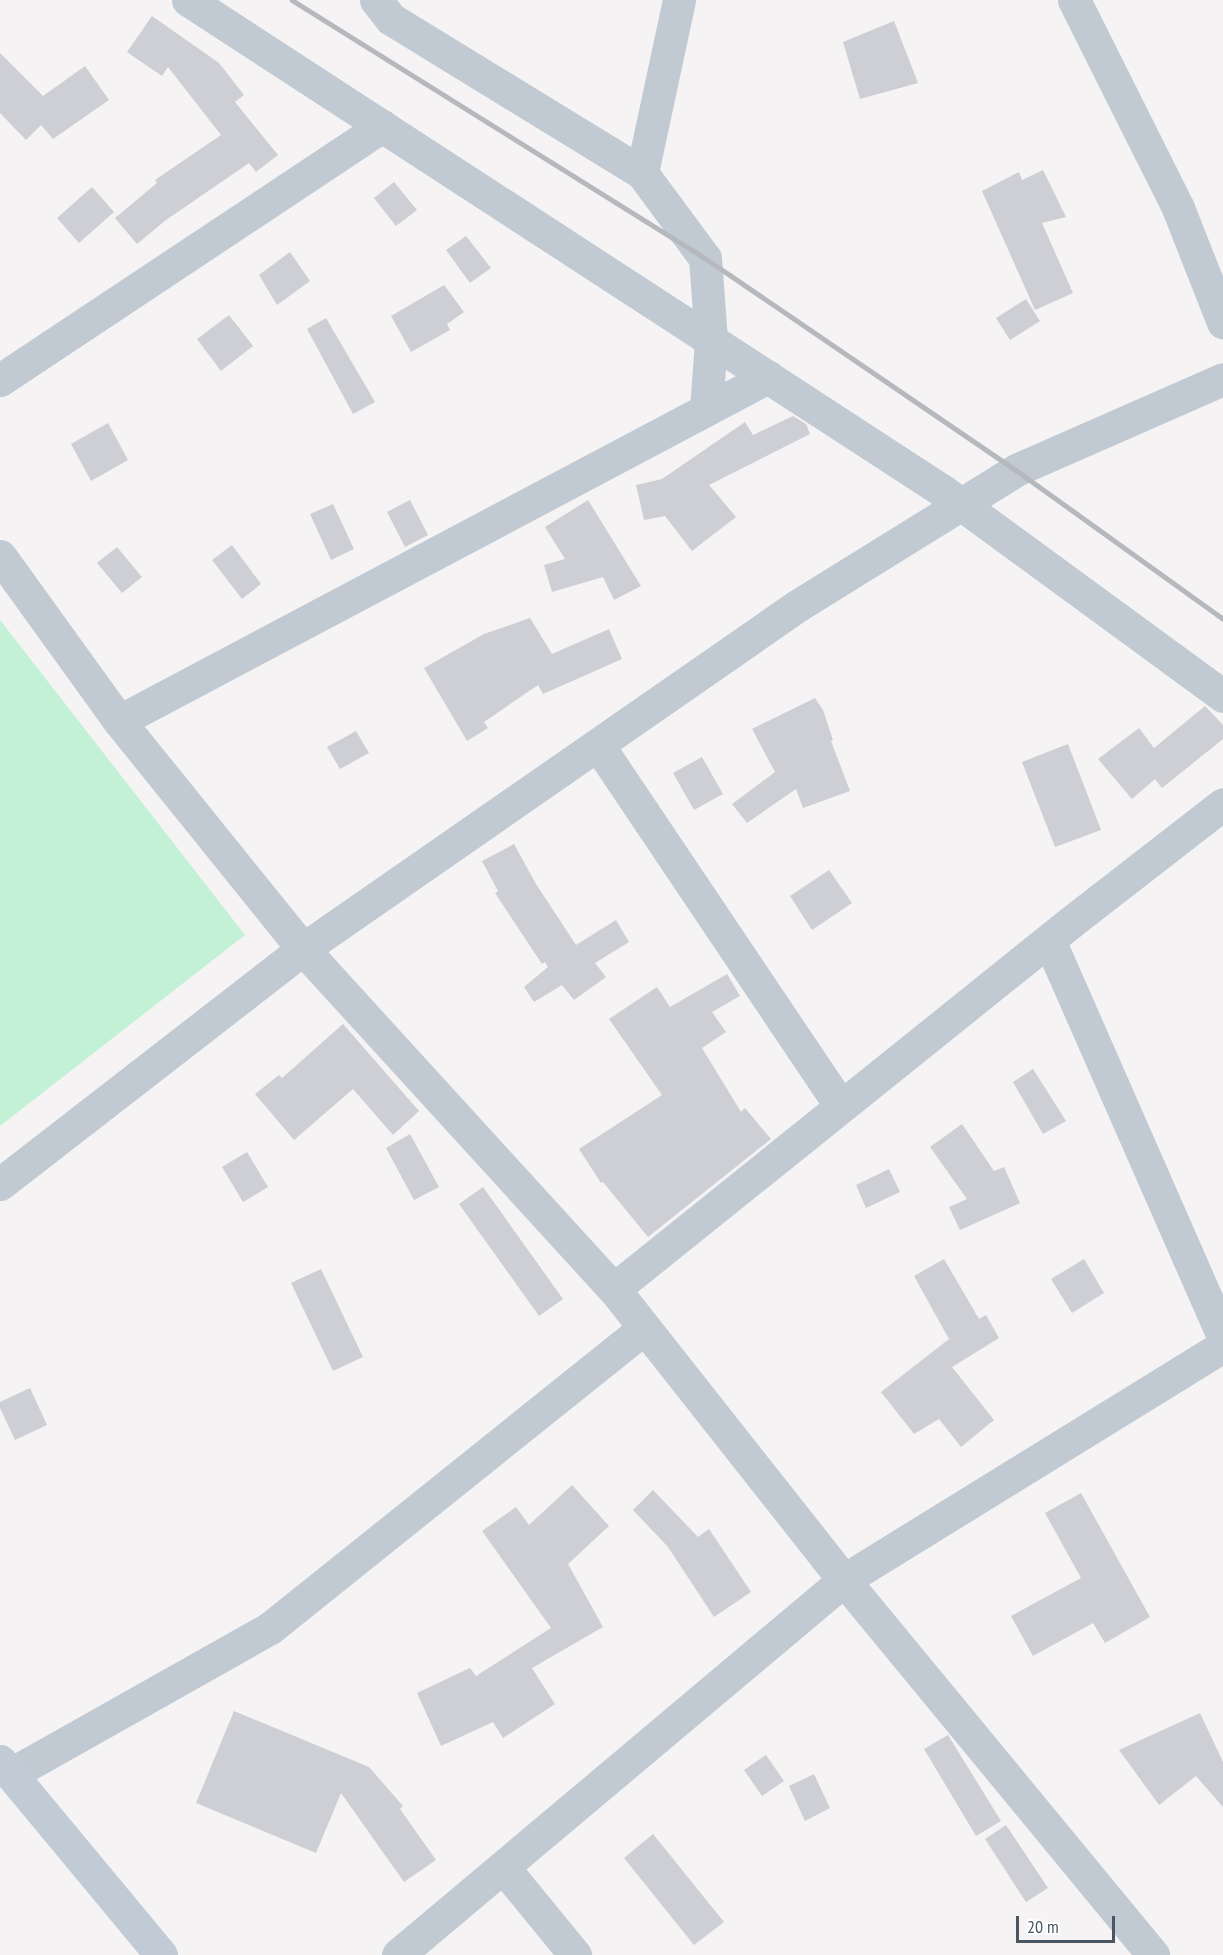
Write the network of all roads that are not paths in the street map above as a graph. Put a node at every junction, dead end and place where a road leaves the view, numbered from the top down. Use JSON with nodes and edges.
{"nodes":[{"id":1,"x":188,"y":0,"type":"edge"},
{"id":2,"x":376,"y":0,"type":"edge"},
{"id":3,"x":679,"y":0,"type":"edge"},
{"id":4,"x":1074,"y":0,"type":"edge"},
{"id":5,"x":382,"y":126,"type":"junction"},
{"id":6,"x":642,"y":173,"type":"junction"},
{"id":7,"x":1223,"y":322,"type":"edge"},
{"id":8,"x":711,"y":340,"type":"junction"},
{"id":9,"x":768,"y":377,"type":"junction"},
{"id":10,"x":1223,"y":379,"type":"edge"},
{"id":11,"x":0,"y":380,"type":"edge"},
{"id":12,"x":706,"y":410,"type":"junction"},
{"id":13,"x":960,"y":503,"type":"junction"},
{"id":14,"x":0,"y":556,"type":"edge"},
{"id":15,"x":1223,"y":696,"type":"edge"},
{"id":16,"x":119,"y":721,"type":"junction"},
{"id":17,"x":598,"y":745,"type":"junction"},
{"id":18,"x":1223,"y":804,"type":"edge"},
{"id":19,"x":1049,"y":940,"type":"junction"},
{"id":20,"x":303,"y":949,"type":"junction"},
{"id":21,"x":842,"y":1106,"type":"junction"},
{"id":22,"x":0,"y":1184,"type":"edge"},
{"id":23,"x":614,"y":1289,"type":"junction"},
{"id":24,"x":645,"y":1328,"type":"junction"},
{"id":25,"x":1223,"y":1337,"type":"edge"},
{"id":26,"x":1223,"y":1346,"type":"edge"},
{"id":27,"x":844,"y":1580,"type":"junction"},
{"id":28,"x":5,"y":1767,"type":"edge"},
{"id":29,"x":502,"y":1868,"type":"junction"},
{"id":30,"x":161,"y":1955,"type":"edge"},
{"id":31,"x":398,"y":1955,"type":"edge"},
{"id":32,"x":575,"y":1955,"type":"edge"},
{"id":33,"x":1153,"y":1955,"type":"edge"}],
"edges":[{"from":1,"to":5,"type":"street"},
{"from":2,"to":6,"type":"street"},
{"from":3,"to":6,"type":"street"},
{"from":4,"to":7,"type":"street"},
{"from":5,"to":8,"type":"street"},
{"from":5,"to":11,"type":"street"},
{"from":6,"to":8,"type":"street"},
{"from":8,"to":9,"type":"street"},
{"from":8,"to":12,"type":"street"},
{"from":9,"to":12,"type":"street"},
{"from":9,"to":13,"type":"street"},
{"from":10,"to":13,"type":"street"},
{"from":12,"to":16,"type":"street"},
{"from":13,"to":15,"type":"street"},
{"from":13,"to":17,"type":"street"},
{"from":14,"to":16,"type":"street"},
{"from":16,"to":20,"type":"street"},
{"from":17,"to":20,"type":"street"},
{"from":17,"to":21,"type":"street"},
{"from":18,"to":19,"type":"street"},
{"from":19,"to":21,"type":"street"},
{"from":19,"to":25,"type":"street"},
{"from":20,"to":22,"type":"street"},
{"from":20,"to":23,"type":"street"},
{"from":21,"to":23,"type":"street"},
{"from":23,"to":24,"type":"street"},
{"from":24,"to":27,"type":"street"},
{"from":24,"to":28,"type":"street"},
{"from":26,"to":27,"type":"street"},
{"from":27,"to":29,"type":"street"},
{"from":27,"to":33,"type":"street"},
{"from":28,"to":30,"type":"main road"},
{"from":29,"to":31,"type":"street"},
{"from":29,"to":32,"type":"street"}]}
